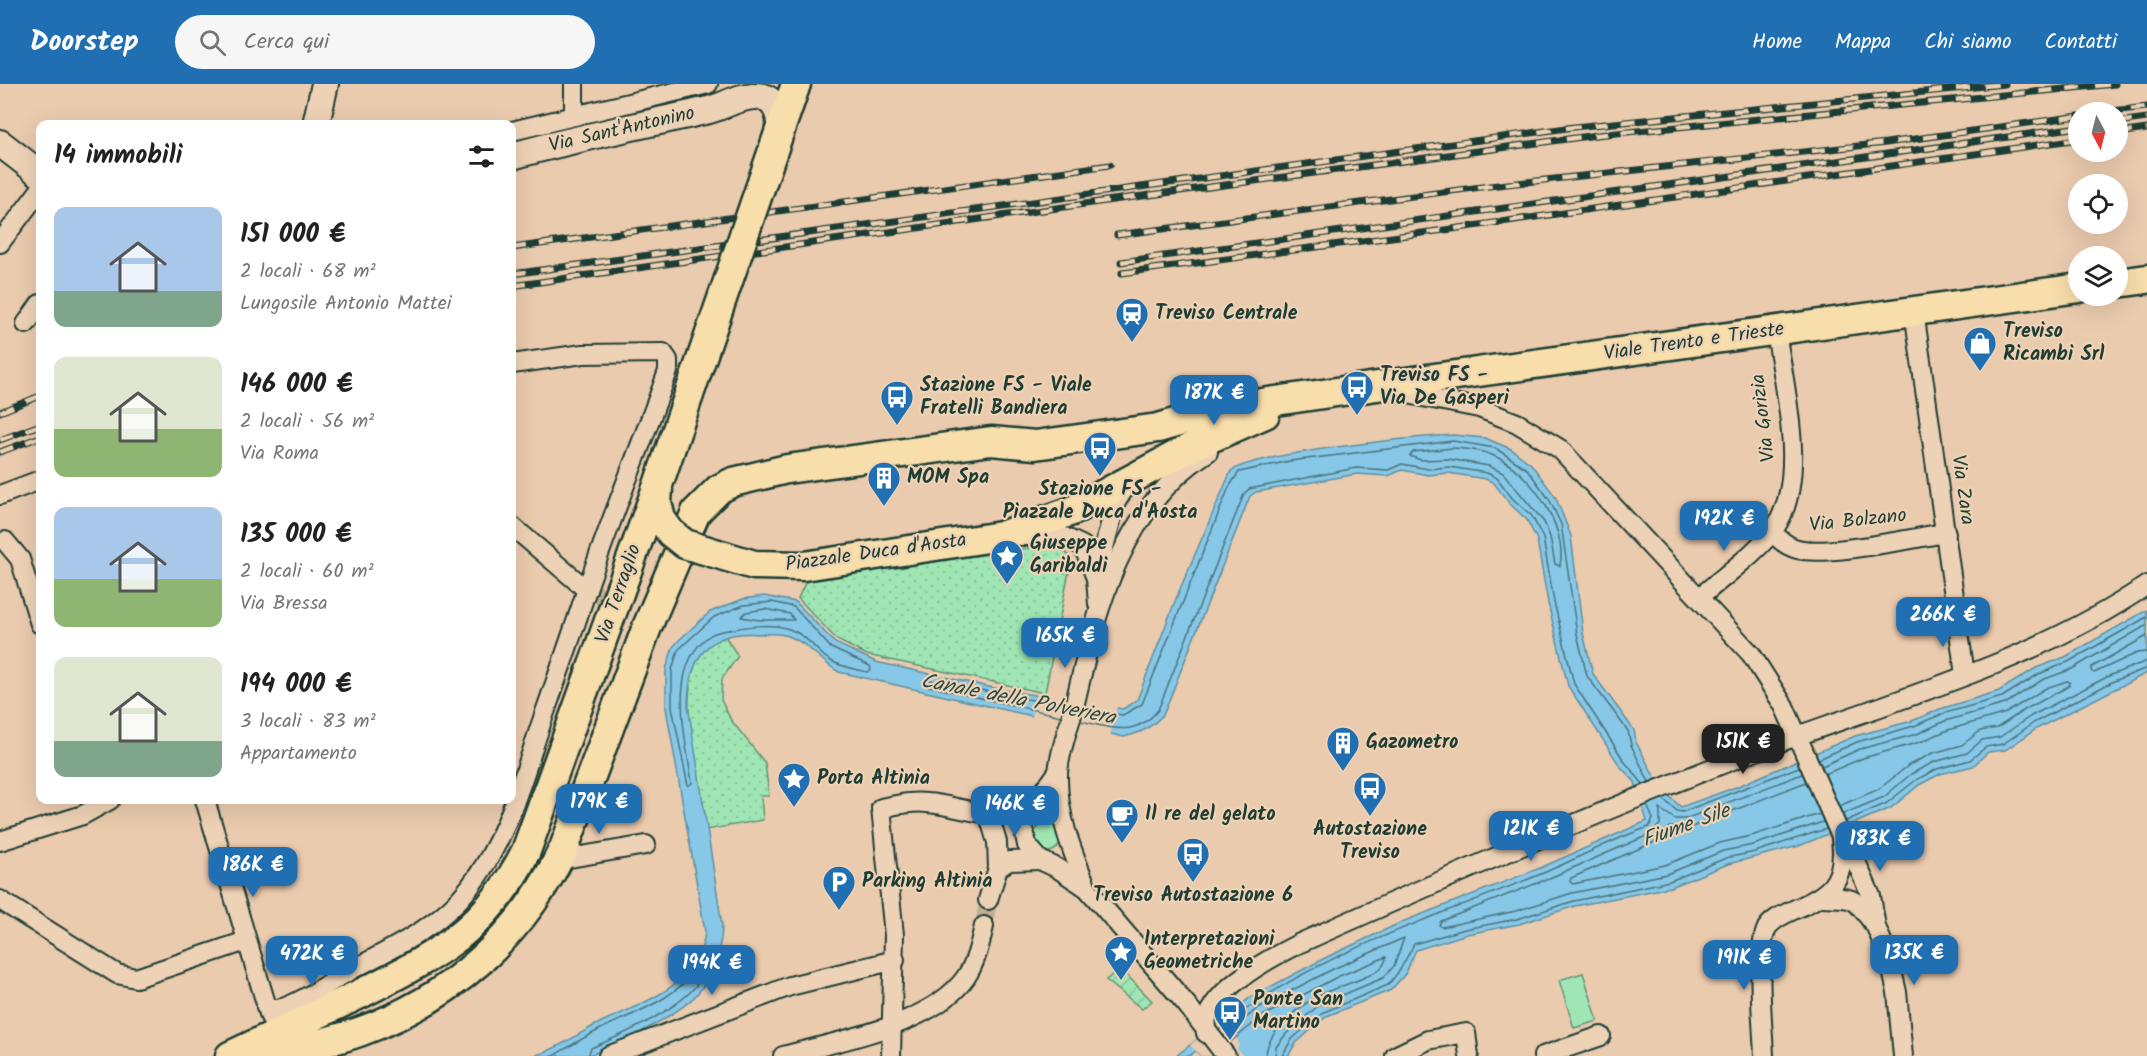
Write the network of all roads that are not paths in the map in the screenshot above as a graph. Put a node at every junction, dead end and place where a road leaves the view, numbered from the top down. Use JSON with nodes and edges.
{"nodes":[{"id":1,"x":325,"y":84,"type":"edge"},
{"id":2,"x":574,"y":84,"type":"edge"},
{"id":3,"x":708,"y":84,"type":"edge"},
{"id":4,"x":796,"y":84,"type":"edge"},
{"id":5,"x":574,"y":116,"type":"junction"},
{"id":6,"x":317,"y":120,"type":"edge"},
{"id":7,"x":516,"y":130,"type":"edge"},
{"id":8,"x":780,"y":130,"type":"junction"},
{"id":9,"x":0,"y":143,"type":"edge"},
{"id":10,"x":516,"y":155,"type":"edge"},
{"id":11,"x":36,"y":171,"type":"edge"},
{"id":12,"x":36,"y":195,"type":"edge"},
{"id":13,"x":0,"y":243,"type":"edge"},
{"id":14,"x":2147,"y":279,"type":"edge"},
{"id":15,"x":2128,"y":282,"type":"edge"},
{"id":16,"x":2068,"y":290,"type":"edge"},
{"id":17,"x":36,"y":310,"type":"edge"},
{"id":18,"x":1914,"y":311,"type":"junction"},
{"id":19,"x":26,"y":324,"type":"dead end"},
{"id":20,"x":1776,"y":331,"type":"junction"},
{"id":21,"x":516,"y":363,"type":"edge"},
{"id":22,"x":1370,"y":387,"type":"junction"},
{"id":23,"x":1309,"y":397,"type":"junction"},
{"id":24,"x":1275,"y":410,"type":"junction"},
{"id":25,"x":1133,"y":476,"type":"junction"},
{"id":26,"x":36,"y":482,"type":"edge"},
{"id":27,"x":658,"y":485,"type":"junction"},
{"id":28,"x":0,"y":495,"type":"edge"},
{"id":29,"x":516,"y":529,"type":"edge"},
{"id":30,"x":1772,"y":532,"type":"junction"},
{"id":31,"x":1946,"y":533,"type":"junction"},
{"id":32,"x":1001,"y":536,"type":"junction"},
{"id":33,"x":2,"y":540,"type":"edge"},
{"id":34,"x":1096,"y":578,"type":"junction"},
{"id":35,"x":2147,"y":585,"type":"edge"},
{"id":36,"x":587,"y":590,"type":"junction"},
{"id":37,"x":1700,"y":598,"type":"junction"},
{"id":38,"x":1098,"y":610,"type":"junction"},
{"id":39,"x":36,"y":611,"type":"edge"},
{"id":40,"x":1965,"y":675,"type":"junction"},
{"id":41,"x":1801,"y":740,"type":"junction"},
{"id":42,"x":1058,"y":772,"type":"junction"},
{"id":43,"x":516,"y":796,"type":"edge"},
{"id":44,"x":103,"y":804,"type":"edge"},
{"id":45,"x":206,"y":804,"type":"edge"},
{"id":46,"x":513,"y":804,"type":"edge"},
{"id":47,"x":1024,"y":808,"type":"junction"},
{"id":48,"x":988,"y":813,"type":"junction"},
{"id":49,"x":1840,"y":834,"type":"junction"},
{"id":50,"x":0,"y":841,"type":"edge"},
{"id":51,"x":646,"y":845,"type":"dead end"},
{"id":52,"x":558,"y":860,"type":"junction"},
{"id":53,"x":1040,"y":860,"type":"junction"},
{"id":54,"x":996,"y":870,"type":"junction"},
{"id":55,"x":1087,"y":888,"type":"junction"},
{"id":56,"x":1822,"y":897,"type":"junction"},
{"id":57,"x":0,"y":900,"type":"edge"},
{"id":58,"x":988,"y":900,"type":"tunnel mouth"},
{"id":59,"x":984,"y":926,"type":"tunnel mouth"},
{"id":60,"x":1876,"y":927,"type":"junction"},
{"id":61,"x":246,"y":941,"type":"junction"},
{"id":62,"x":895,"y":960,"type":"junction"},
{"id":63,"x":338,"y":977,"type":"junction"},
{"id":64,"x":266,"y":1007,"type":"junction"},
{"id":65,"x":1212,"y":1007,"type":"junction"},
{"id":66,"x":1191,"y":1011,"type":"junction"},
{"id":67,"x":322,"y":1012,"type":"junction"},
{"id":68,"x":891,"y":1025,"type":"junction"},
{"id":69,"x":284,"y":1030,"type":"junction"},
{"id":70,"x":1206,"y":1033,"type":"junction"},
{"id":71,"x":1601,"y":1036,"type":"dead end"},
{"id":72,"x":230,"y":1056,"type":"edge"},
{"id":73,"x":262,"y":1056,"type":"edge"},
{"id":74,"x":608,"y":1056,"type":"edge"},
{"id":75,"x":783,"y":1056,"type":"edge"},
{"id":76,"x":891,"y":1056,"type":"edge"},
{"id":77,"x":1226,"y":1056,"type":"edge"},
{"id":78,"x":1395,"y":1056,"type":"edge"},
{"id":79,"x":1469,"y":1056,"type":"edge"},
{"id":80,"x":1543,"y":1056,"type":"edge"},
{"id":81,"x":1764,"y":1056,"type":"edge"},
{"id":82,"x":1903,"y":1056,"type":"edge"}],
"edges":[{"from":1,"to":6,"type":"street"},
{"from":2,"to":5,"type":"street"},
{"from":3,"to":5,"type":"street"},
{"from":4,"to":8,"type":"main road","name":"Via Terraglio"},
{"from":5,"to":7,"type":"street"},
{"from":8,"to":10,"type":"street","name":"Via Sant'Antonino"},
{"from":8,"to":27,"type":"main road","name":"Via Terraglio","bridge":true},
{"from":9,"to":11,"type":"street"},
{"from":12,"to":13,"type":"street"},
{"from":14,"to":15,"type":"main road"},
{"from":16,"to":18,"type":"main road","name":"Viale Trento e Trieste"},
{"from":17,"to":19,"type":"street"},
{"from":18,"to":20,"type":"main road","name":"Viale Trento e Trieste"},
{"from":18,"to":31,"type":"street","name":"Via Zara"},
{"from":20,"to":22,"type":"main road","name":"Viale Trento e Trieste"},
{"from":20,"to":30,"type":"street","name":"Via Gorizia"},
{"from":21,"to":36,"type":"street"},
{"from":22,"to":23,"type":"main road","name":"Viale Trento e Trieste"},
{"from":22,"to":37,"type":"street"},
{"from":23,"to":24,"type":"main road","name":"Piazzale Duca d'Aosta"},
{"from":23,"to":52,"type":"main road"},
{"from":24,"to":25,"type":"main road","name":"Piazzale Duca d'Aosta"},
{"from":24,"to":38,"type":"street","name":"Piazzale Duca d'Aosta"},
{"from":25,"to":32,"type":"main road","name":"Piazzale Duca d'Aosta"},
{"from":25,"to":34,"type":"street","name":"Piazzale Duca d'Aosta"},
{"from":26,"to":28,"type":"street"},
{"from":27,"to":32,"type":"main road","name":"Piazzale Duca d'Aosta","bridge":true},
{"from":27,"to":67,"type":"main road","name":"Via Terraglio","bridge":true},
{"from":29,"to":36,"type":"street"},
{"from":30,"to":31,"type":"street","name":"Via Bolzano"},
{"from":30,"to":37,"type":"street"},
{"from":31,"to":40,"type":"street","name":"Via Zara"},
{"from":32,"to":34,"type":"street","name":"Piazzale Duca d'Aosta"},
{"from":33,"to":39,"type":"street"},
{"from":34,"to":38,"type":"street","name":"Piazzale Duca d'Aosta"},
{"from":35,"to":40,"type":"street"},
{"from":36,"to":43,"type":"street"},
{"from":37,"to":41,"type":"street"},
{"from":38,"to":42,"type":"street","name":"Piazzale Duca d'Aosta"},
{"from":40,"to":41,"type":"street"},
{"from":41,"to":49,"type":"street"},
{"from":41,"to":65,"type":"street"},
{"from":42,"to":47,"type":"street"},
{"from":42,"to":55,"type":"street"},
{"from":44,"to":50,"type":"street"},
{"from":45,"to":61,"type":"street"},
{"from":46,"to":63,"type":"street"},
{"from":47,"to":48,"type":"street"},
{"from":47,"to":53,"type":"street"},
{"from":48,"to":54,"type":"street"},
{"from":48,"to":62,"type":"street"},
{"from":49,"to":56,"type":"street"},
{"from":49,"to":60,"type":"street"},
{"from":51,"to":52,"type":"street"},
{"from":52,"to":73,"type":"main road"},
{"from":53,"to":54,"type":"street"},
{"from":53,"to":55,"type":"street"},
{"from":54,"to":58,"type":"street"},
{"from":55,"to":66,"type":"street"},
{"from":56,"to":60,"type":"street"},
{"from":56,"to":81,"type":"street"},
{"from":57,"to":61,"type":"street"},
{"from":59,"to":68,"type":"street"},
{"from":60,"to":82,"type":"street"},
{"from":61,"to":64,"type":"street"},
{"from":62,"to":68,"type":"street"},
{"from":62,"to":74,"type":"street"},
{"from":63,"to":64,"type":"street"},
{"from":63,"to":67,"type":"street"},
{"from":64,"to":69,"type":"street"},
{"from":65,"to":66,"type":"street"},
{"from":65,"to":70,"type":"street"},
{"from":66,"to":70,"type":"street"},
{"from":67,"to":69,"type":"main road","name":"Via Terraglio"},
{"from":68,"to":75,"type":"street"},
{"from":68,"to":76,"type":"street"},
{"from":69,"to":72,"type":"main road","name":"Via Terraglio"},
{"from":70,"to":77,"type":"street"},
{"from":71,"to":80,"type":"street"},
{"from":78,"to":79,"type":"street"}]}
